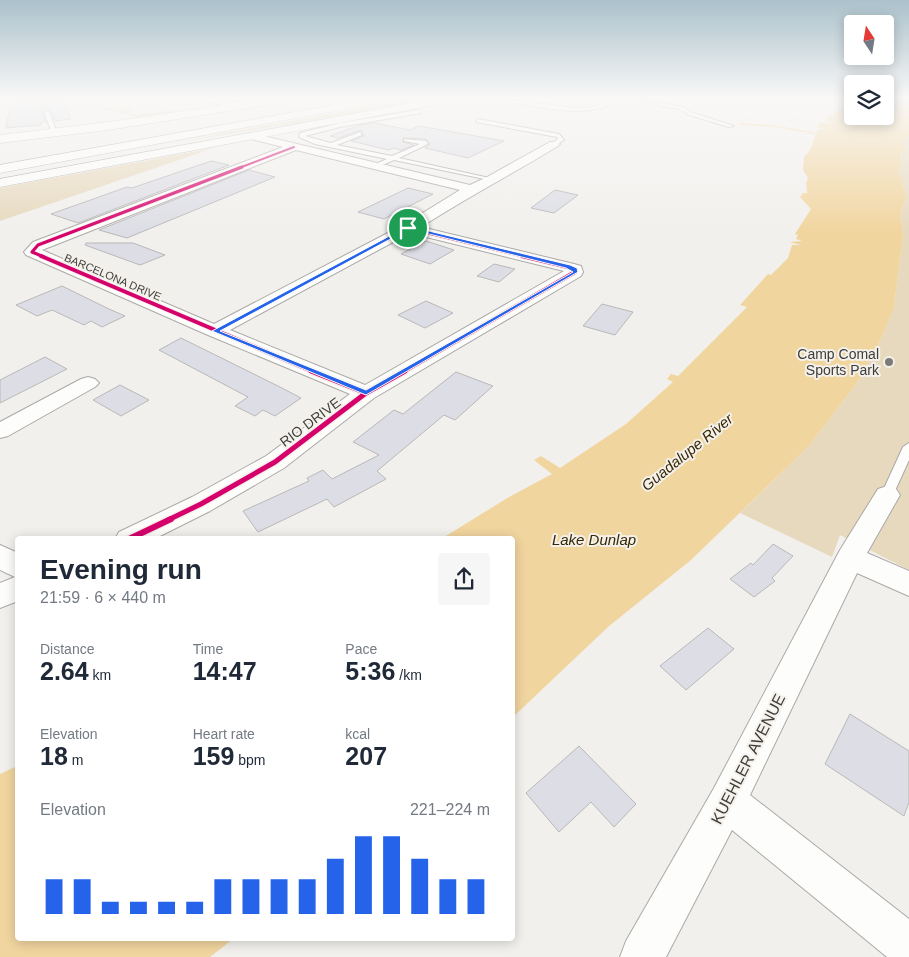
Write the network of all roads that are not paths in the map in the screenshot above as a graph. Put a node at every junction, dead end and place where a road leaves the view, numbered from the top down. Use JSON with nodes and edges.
{"nodes":[{"id":1,"x":78,"y":144,"type":"edge"},
{"id":2,"x":138,"y":144,"type":"edge"},
{"id":3,"x":184,"y":144,"type":"edge"},
{"id":4,"x":210,"y":144,"type":"edge"},
{"id":5,"x":278,"y":144,"type":"edge"},
{"id":6,"x":326,"y":144,"type":"edge"},
{"id":7,"x":335,"y":144,"type":"edge"},
{"id":8,"x":425,"y":144,"type":"edge"},
{"id":9,"x":554,"y":144,"type":"edge"},
{"id":10,"x":332,"y":145,"type":"junction"},
{"id":11,"x":294,"y":148,"type":"junction"},
{"id":12,"x":0,"y":157,"type":"edge"},
{"id":13,"x":393,"y":158,"type":"junction"},
{"id":14,"x":375,"y":166,"type":"junction"},
{"id":15,"x":0,"y":169,"type":"edge"},
{"id":16,"x":0,"y":173,"type":"edge"},
{"id":17,"x":492,"y":180,"type":"junction"},
{"id":18,"x":0,"y":183,"type":"edge"},
{"id":19,"x":471,"y":189,"type":"junction"},
{"id":20,"x":408,"y":228,"type":"junction"},
{"id":21,"x":215,"y":331,"type":"junction"},
{"id":22,"x":88,"y":383,"type":"dead end"},
{"id":23,"x":366,"y":393,"type":"junction"},
{"id":24,"x":0,"y":431,"type":"edge"},
{"id":25,"x":909,"y":447,"type":"edge"},
{"id":26,"x":887,"y":495,"type":"joint"},
{"id":27,"x":135,"y":536,"type":"edge"},
{"id":28,"x":0,"y":556,"type":"edge"},
{"id":29,"x":850,"y":558,"type":"junction"},
{"id":30,"x":15,"y":566,"type":"edge"},
{"id":31,"x":909,"y":584,"type":"edge"},
{"id":32,"x":15,"y":589,"type":"edge"},
{"id":33,"x":0,"y":596,"type":"edge"},
{"id":34,"x":726,"y":801,"type":"junction"},
{"id":35,"x":909,"y":947,"type":"edge"},
{"id":36,"x":642,"y":957,"type":"edge"}],
"edges":[{"from":1,"to":12,"type":"main road"},
{"from":2,"to":15,"type":"main road"},
{"from":3,"to":16,"type":"main road"},
{"from":4,"to":18,"type":"main road"},
{"from":5,"to":11,"type":"street"},
{"from":6,"to":10,"type":"lane"},
{"from":7,"to":10,"type":"lane"},
{"from":8,"to":13,"type":"lane"},
{"from":9,"to":17,"type":"street"},
{"from":10,"to":13,"type":"lane"},
{"from":11,"to":14,"type":"street"},
{"from":11,"to":21,"type":"street","name":"BARCELONA DRIVE"},
{"from":13,"to":14,"type":"lane"},
{"from":13,"to":17,"type":"lane"},
{"from":14,"to":19,"type":"street"},
{"from":17,"to":19,"type":"street"},
{"from":19,"to":20,"type":"street"},
{"from":20,"to":21,"type":"street"},
{"from":20,"to":23,"type":"street","name":"RIO DRIVE"},
{"from":21,"to":23,"type":"street","name":"BARCELONA DRIVE"},
{"from":22,"to":24,"type":"street"},
{"from":23,"to":27,"type":"street","name":"RIO DRIVE"},
{"from":25,"to":26,"type":"lane"},
{"from":26,"to":29,"type":"street","name":"KUEHLER AVENUE"},
{"from":28,"to":30,"type":"street"},
{"from":29,"to":31,"type":"street"},
{"from":29,"to":34,"type":"street","name":"KUEHLER AVENUE"},
{"from":32,"to":33,"type":"street"},
{"from":34,"to":35,"type":"street"},
{"from":34,"to":36,"type":"street","name":"KUEHLER AVENUE"}]}
